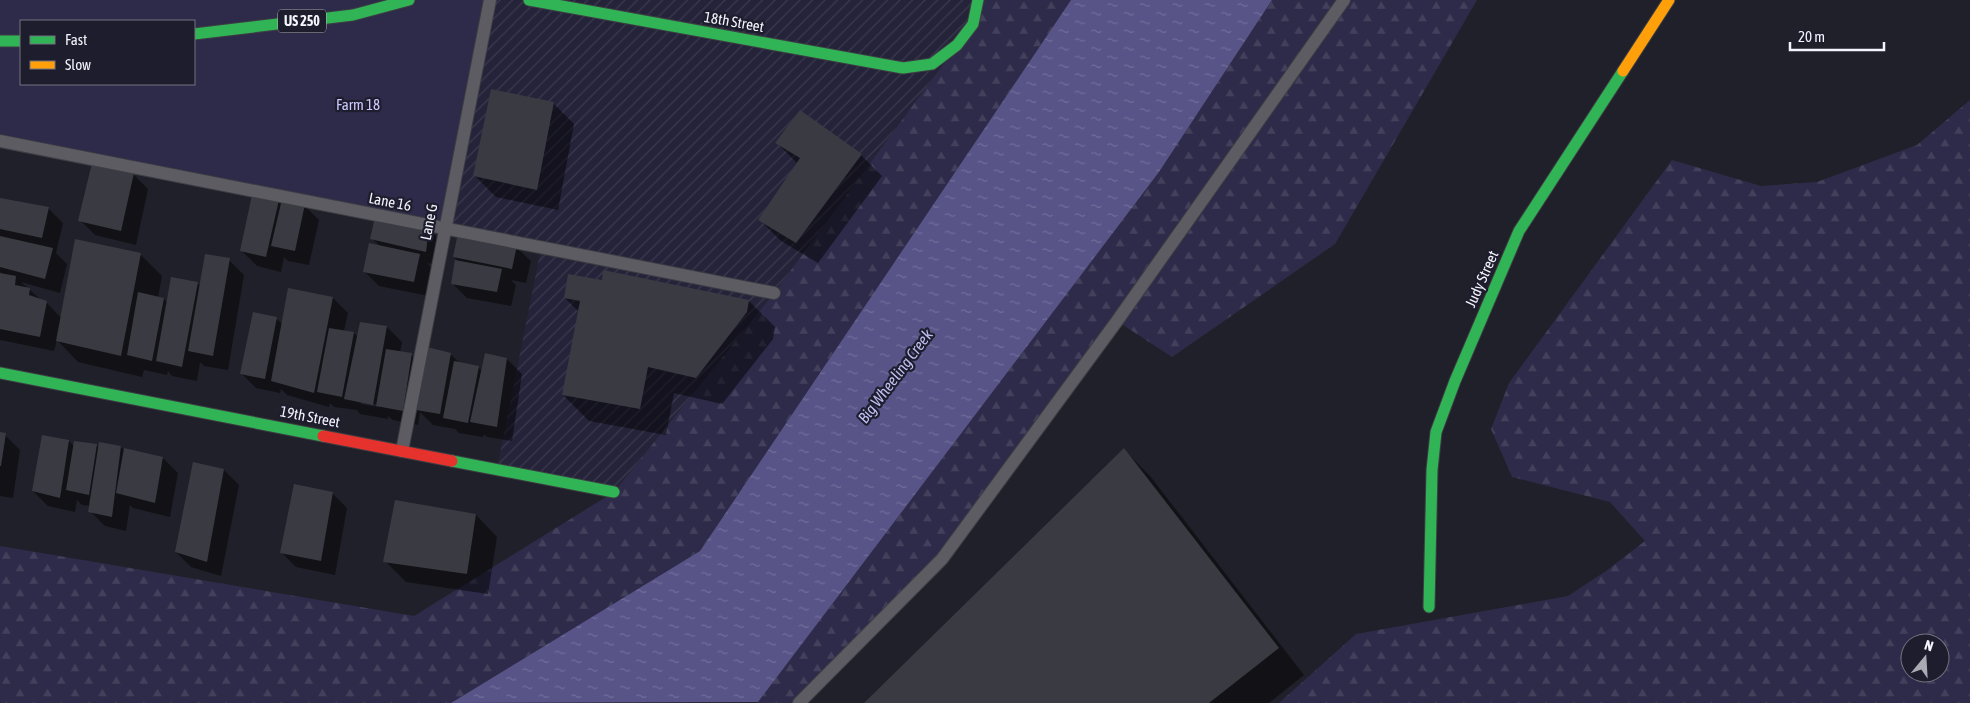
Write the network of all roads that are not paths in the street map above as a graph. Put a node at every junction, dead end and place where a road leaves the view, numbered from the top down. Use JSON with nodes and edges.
{"nodes":[{"id":1,"x":410,"y":0,"type":"edge"},
{"id":2,"x":490,"y":0,"type":"edge"},
{"id":3,"x":529,"y":0,"type":"edge"},
{"id":4,"x":978,"y":0,"type":"edge"},
{"id":5,"x":1344,"y":0,"type":"edge"},
{"id":6,"x":1668,"y":0,"type":"edge"},
{"id":7,"x":195,"y":34,"type":"edge"},
{"id":8,"x":0,"y":41,"type":"edge"},
{"id":9,"x":20,"y":41,"type":"edge"},
{"id":10,"x":0,"y":141,"type":"edge"},
{"id":11,"x":444,"y":229,"type":"junction"},
{"id":12,"x":774,"y":293,"type":"dead end"},
{"id":13,"x":0,"y":373,"type":"edge"},
{"id":14,"x":402,"y":451,"type":"junction"},
{"id":15,"x":614,"y":492,"type":"dead end"},
{"id":16,"x":1428,"y":607,"type":"dead end"},
{"id":17,"x":799,"y":703,"type":"edge"}],
"edges":[{"from":1,"to":7,"type":"main road","number":"US 250"},
{"from":2,"to":11,"type":"lane","name":"Lane G"},
{"from":3,"to":4,"type":"main road","name":"18th Street"},
{"from":5,"to":17,"type":"lane"},
{"from":6,"to":16,"type":"main road","name":"Judy Street"},
{"from":8,"to":9,"type":"main road"},
{"from":10,"to":11,"type":"lane","name":"Lane 16"},
{"from":11,"to":12,"type":"lane","name":"Lane 16"},
{"from":11,"to":14,"type":"lane","name":"Lane G"},
{"from":13,"to":14,"type":"main road","name":"19th Street"},
{"from":14,"to":15,"type":"main road","name":"19th Street"}]}
